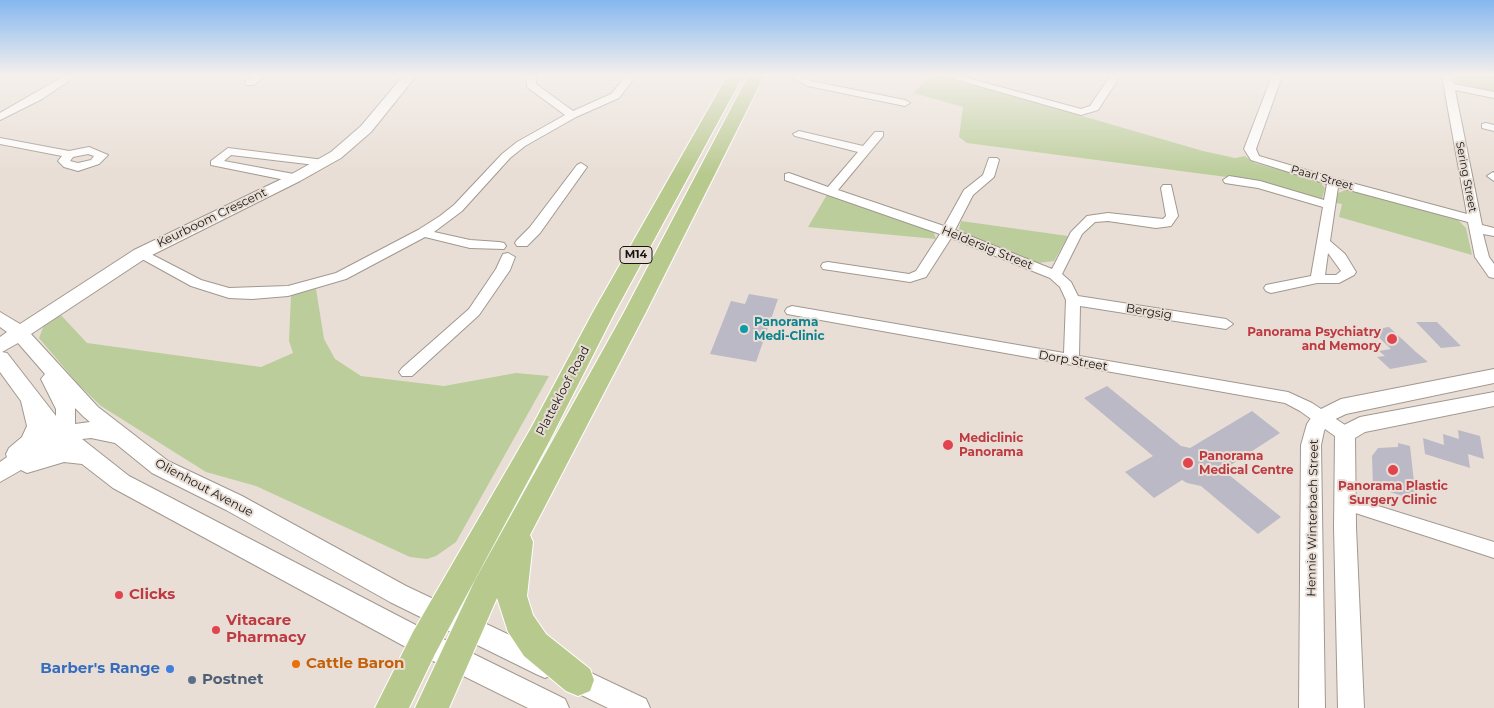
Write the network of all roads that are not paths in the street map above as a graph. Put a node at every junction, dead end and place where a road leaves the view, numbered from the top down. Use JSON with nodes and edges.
{"nodes":[{"id":1,"x":15,"y":109,"type":"edge"},
{"id":2,"x":381,"y":109,"type":"edge"},
{"id":3,"x":564,"y":109,"type":"edge"},
{"id":4,"x":585,"y":109,"type":"edge"},
{"id":5,"x":717,"y":109,"type":"edge"},
{"id":6,"x":739,"y":109,"type":"edge"},
{"id":7,"x":1070,"y":109,"type":"edge"},
{"id":8,"x":1093,"y":109,"type":"edge"},
{"id":9,"x":1265,"y":109,"type":"edge"},
{"id":10,"x":1453,"y":109,"type":"edge"},
{"id":11,"x":572,"y":115,"type":"junction"},
{"id":12,"x":0,"y":117,"type":"edge"},
{"id":13,"x":799,"y":134,"type":"dead end"},
{"id":14,"x":879,"y":134,"type":"dead end"},
{"id":15,"x":0,"y":141,"type":"edge"},
{"id":16,"x":865,"y":150,"type":"junction"},
{"id":17,"x":69,"y":154,"type":"dead end"},
{"id":18,"x":992,"y":160,"type":"dead end"},
{"id":19,"x":324,"y":162,"type":"junction"},
{"id":20,"x":581,"y":167,"type":"dead end"},
{"id":21,"x":789,"y":177,"type":"dead end"},
{"id":22,"x":296,"y":178,"type":"junction"},
{"id":23,"x":1229,"y":180,"type":"dead end"},
{"id":24,"x":1333,"y":182,"type":"junction"},
{"id":25,"x":1167,"y":188,"type":"dead end"},
{"id":26,"x":832,"y":190,"type":"junction"},
{"id":27,"x":1328,"y":205,"type":"junction"},
{"id":28,"x":1475,"y":224,"type":"junction"},
{"id":29,"x":948,"y":232,"type":"junction"},
{"id":30,"x":1494,"y":232,"type":"edge"},
{"id":31,"x":423,"y":233,"type":"junction"},
{"id":32,"x":1322,"y":241,"type":"junction"},
{"id":33,"x":503,"y":252,"type":"junction"},
{"id":34,"x":140,"y":254,"type":"junction"},
{"id":35,"x":828,"y":266,"type":"dead end"},
{"id":36,"x":1494,"y":274,"type":"edge"},
{"id":37,"x":1055,"y":275,"type":"junction"},
{"id":38,"x":1317,"y":279,"type":"junction"},
{"id":39,"x":1271,"y":288,"type":"dead end"},
{"id":40,"x":1073,"y":300,"type":"junction"},
{"id":41,"x":792,"y":311,"type":"dead end"},
{"id":42,"x":0,"y":318,"type":"edge"},
{"id":43,"x":1226,"y":324,"type":"dead end"},
{"id":44,"x":19,"y":332,"type":"junction"},
{"id":45,"x":0,"y":346,"type":"edge"},
{"id":46,"x":0,"y":358,"type":"edge"},
{"id":47,"x":1071,"y":360,"type":"junction"},
{"id":48,"x":50,"y":367,"type":"junction"},
{"id":49,"x":407,"y":372,"type":"dead end"},
{"id":50,"x":1494,"y":376,"type":"edge"},
{"id":51,"x":26,"y":395,"type":"junction"},
{"id":52,"x":1494,"y":399,"type":"edge"},
{"id":53,"x":1322,"y":417,"type":"junction"},
{"id":54,"x":61,"y":433,"type":"junction"},
{"id":55,"x":1345,"y":434,"type":"junction"},
{"id":56,"x":119,"y":436,"type":"junction"},
{"id":57,"x":87,"y":456,"type":"junction"},
{"id":58,"x":0,"y":467,"type":"edge"},
{"id":59,"x":0,"y":475,"type":"edge"},
{"id":60,"x":1346,"y":503,"type":"junction"},
{"id":61,"x":520,"y":528,"type":"junction"},
{"id":62,"x":1494,"y":550,"type":"edge"},
{"id":63,"x":440,"y":615,"type":"junction"},
{"id":64,"x":468,"y":628,"type":"junction"},
{"id":65,"x":424,"y":643,"type":"junction"},
{"id":66,"x":455,"y":658,"type":"junction"},
{"id":67,"x":578,"y":680,"type":"junction"},
{"id":68,"x":1357,"y":706,"type":"edge"},
{"id":69,"x":392,"y":708,"type":"edge"},
{"id":70,"x":432,"y":708,"type":"edge"},
{"id":71,"x":556,"y":708,"type":"edge"},
{"id":72,"x":637,"y":708,"type":"edge"},
{"id":73,"x":1312,"y":708,"type":"edge"}],
"edges":[{"from":1,"to":12,"type":"street"},
{"from":2,"to":19,"type":"street","name":"Keurboom Crescent"},
{"from":3,"to":11,"type":"street"},
{"from":4,"to":11,"type":"street"},
{"from":5,"to":63,"type":"main road","name":"Plattekloof Road","number":"M14"},
{"from":6,"to":61,"type":"main road","number":"M14"},
{"from":7,"to":8,"type":"street"},
{"from":9,"to":24,"type":"street","name":"Paarl Street"},
{"from":10,"to":28,"type":"street","name":"Sering Street"},
{"from":11,"to":31,"type":"street"},
{"from":13,"to":16,"type":"street"},
{"from":14,"to":16,"type":"street"},
{"from":15,"to":17,"type":"street"},
{"from":16,"to":26,"type":"street"},
{"from":18,"to":29,"type":"street"},
{"from":19,"to":22,"type":"street","name":"Keurboom Crescent"},
{"from":19,"to":22,"type":"street"},
{"from":20,"to":33,"type":"street"},
{"from":21,"to":26,"type":"street","name":"Heldersig Street"},
{"from":22,"to":34,"type":"street","name":"Keurboom Crescent"},
{"from":23,"to":27,"type":"street"},
{"from":24,"to":27,"type":"street"},
{"from":24,"to":28,"type":"street","name":"Paarl Street"},
{"from":25,"to":37,"type":"street"},
{"from":26,"to":29,"type":"street","name":"Heldersig Street"},
{"from":27,"to":32,"type":"street"},
{"from":28,"to":30,"type":"street","name":"Paarl Street"},
{"from":28,"to":36,"type":"street","name":"Sering Street"},
{"from":29,"to":35,"type":"street"},
{"from":29,"to":37,"type":"street","name":"Heldersig Street"},
{"from":31,"to":33,"type":"street"},
{"from":31,"to":34,"type":"street"},
{"from":32,"to":38,"type":"street"},
{"from":32,"to":38,"type":"street"},
{"from":33,"to":49,"type":"street"},
{"from":34,"to":44,"type":"street","name":"Keurboom Crescent"},
{"from":37,"to":40,"type":"street","name":"Heldersig Street"},
{"from":38,"to":39,"type":"street"},
{"from":40,"to":43,"type":"street","name":"Bergsig"},
{"from":40,"to":47,"type":"street"},
{"from":41,"to":47,"type":"street","name":"Dorp Street"},
{"from":42,"to":44,"type":"street","name":"Olienhout Avenue"},
{"from":44,"to":45,"type":"street","name":"Keurboom Crescent"},
{"from":44,"to":48,"type":"street","name":"Olienhout Avenue"},
{"from":46,"to":51,"type":"street"},
{"from":47,"to":53,"type":"street","name":"Dorp Street"},
{"from":48,"to":54,"type":"street"},
{"from":48,"to":56,"type":"street","name":"Olienhout Avenue"},
{"from":50,"to":53,"type":"street"},
{"from":51,"to":54,"type":"street"},
{"from":51,"to":58,"type":"street"},
{"from":52,"to":55,"type":"street"},
{"from":53,"to":55,"type":"street","name":"Dorp Street"},
{"from":53,"to":73,"type":"street","name":"Hennie Winterbach Street"},
{"from":54,"to":56,"type":"street"},
{"from":54,"to":57,"type":"street"},
{"from":54,"to":59,"type":"street"},
{"from":55,"to":60,"type":"street"},
{"from":56,"to":63,"type":"street","name":"Olienhout Avenue"},
{"from":57,"to":59,"type":"street"},
{"from":57,"to":65,"type":"street"},
{"from":60,"to":62,"type":"street"},
{"from":60,"to":68,"type":"street"},
{"from":61,"to":64,"type":"main road","number":"M14"},
{"from":61,"to":67,"type":"main road"},
{"from":63,"to":64,"type":"street"},
{"from":63,"to":65,"type":"main road","name":"Plattekloof Road","number":"M14"},
{"from":64,"to":66,"type":"main road","number":"M14"},
{"from":64,"to":67,"type":"street"},
{"from":65,"to":66,"type":"street"},
{"from":65,"to":69,"type":"main road","name":"Plattekloof Road","number":"M14"},
{"from":66,"to":70,"type":"main road","number":"M14"},
{"from":66,"to":71,"type":"street"},
{"from":67,"to":72,"type":"street"}]}
